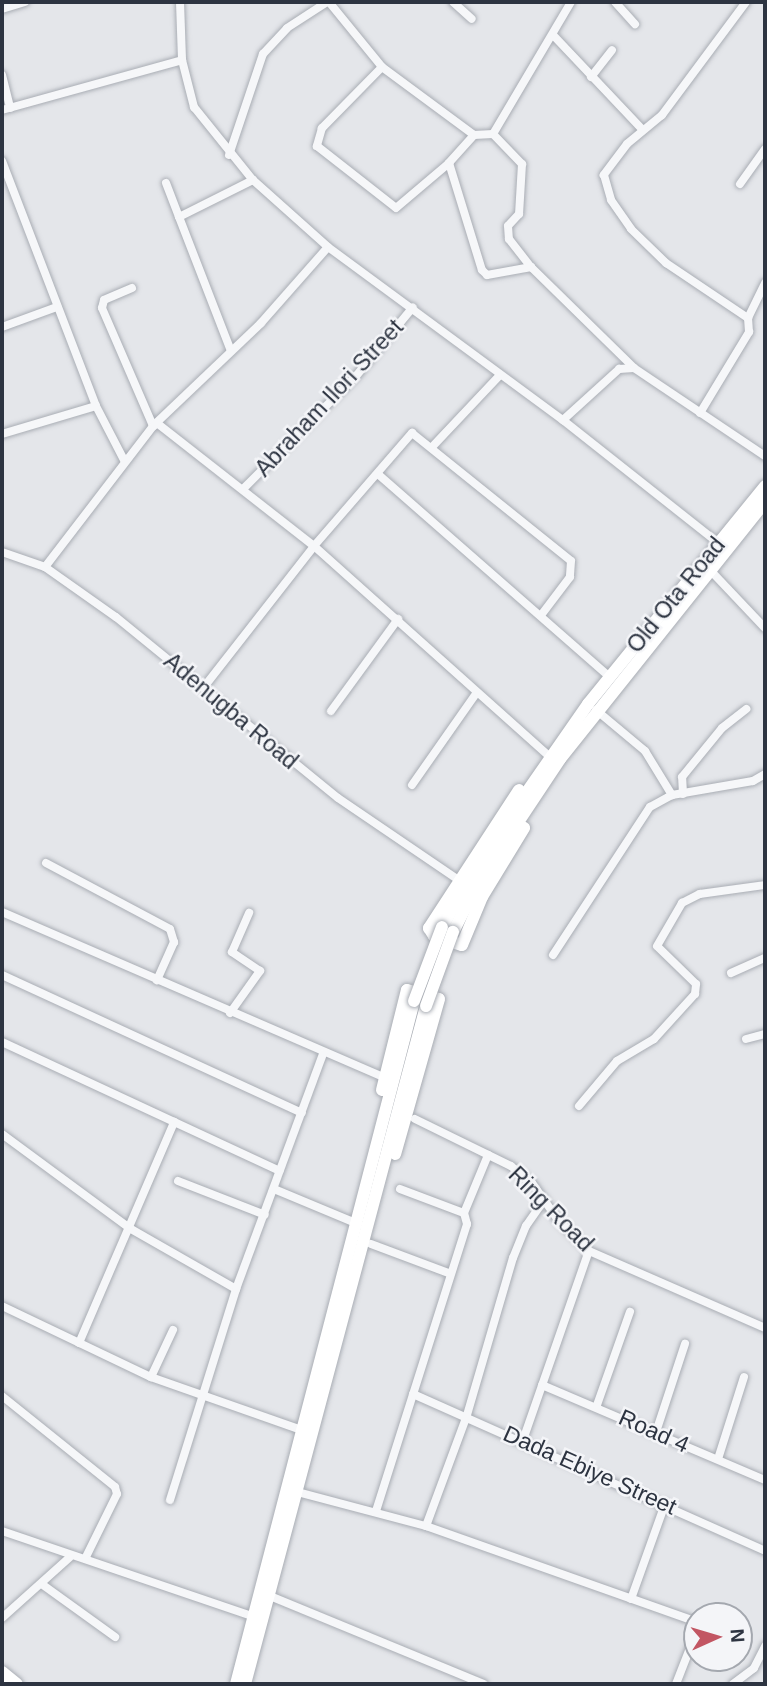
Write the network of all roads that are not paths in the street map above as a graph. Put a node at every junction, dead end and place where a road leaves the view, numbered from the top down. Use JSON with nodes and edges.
{"nodes":[{"id":1,"x":25,"y":2,"type":"edge"},
{"id":2,"x":180,"y":2,"type":"edge"},
{"id":3,"x":328,"y":2,"type":"edge"},
{"id":4,"x":453,"y":2,"type":"edge"},
{"id":5,"x":571,"y":2,"type":"edge"},
{"id":6,"x":615,"y":2,"type":"edge"},
{"id":7,"x":741,"y":4,"type":"edge"},
{"id":8,"x":2,"y":9,"type":"edge"},
{"id":9,"x":472,"y":19,"type":"dead end"},
{"id":10,"x":635,"y":24,"type":"dead end"},
{"id":11,"x":553,"y":35,"type":"junction"},
{"id":12,"x":612,"y":50,"type":"dead end"},
{"id":13,"x":182,"y":60,"type":"junction"},
{"id":14,"x":382,"y":67,"type":"junction"},
{"id":15,"x":2,"y":75,"type":"edge"},
{"id":16,"x":591,"y":77,"type":"junction"},
{"id":17,"x":6,"y":109,"type":"edge"},
{"id":18,"x":642,"y":129,"type":"junction"},
{"id":19,"x":493,"y":134,"type":"junction"},
{"id":20,"x":474,"y":135,"type":"junction"},
{"id":21,"x":765,"y":149,"type":"edge"},
{"id":22,"x":229,"y":155,"type":"junction"},
{"id":23,"x":2,"y":161,"type":"edge"},
{"id":24,"x":449,"y":163,"type":"junction"},
{"id":25,"x":253,"y":180,"type":"junction"},
{"id":26,"x":166,"y":183,"type":"dead end"},
{"id":27,"x":740,"y":184,"type":"dead end"},
{"id":28,"x":179,"y":217,"type":"junction"},
{"id":29,"x":328,"y":247,"type":"junction"},
{"id":30,"x":531,"y":267,"type":"junction"},
{"id":31,"x":765,"y":283,"type":"edge"},
{"id":32,"x":132,"y":288,"type":"dead end"},
{"id":33,"x":57,"y":307,"type":"junction"},
{"id":34,"x":413,"y":307,"type":"junction"},
{"id":35,"x":748,"y":318,"type":"junction"},
{"id":36,"x":2,"y":327,"type":"edge"},
{"id":37,"x":231,"y":351,"type":"junction"},
{"id":38,"x":634,"y":368,"type":"junction"},
{"id":39,"x":500,"y":375,"type":"junction"},
{"id":40,"x":96,"y":406,"type":"junction"},
{"id":41,"x":701,"y":413,"type":"junction"},
{"id":42,"x":563,"y":420,"type":"junction"},
{"id":43,"x":155,"y":424,"type":"junction"},
{"id":44,"x":2,"y":434,"type":"edge"},
{"id":45,"x":433,"y":446,"type":"junction"},
{"id":46,"x":765,"y":456,"type":"edge"},
{"id":47,"x":124,"y":460,"type":"junction"},
{"id":48,"x":379,"y":475,"type":"junction"},
{"id":49,"x":765,"y":486,"type":"edge"},
{"id":50,"x":243,"y":489,"type":"junction"},
{"id":51,"x":765,"y":502,"type":"edge"},
{"id":52,"x":718,"y":543,"type":"junction"},
{"id":53,"x":314,"y":546,"type":"junction"},
{"id":54,"x":2,"y":552,"type":"edge"},
{"id":55,"x":45,"y":567,"type":"junction"},
{"id":56,"x":709,"y":569,"type":"junction"},
{"id":57,"x":542,"y":614,"type":"junction"},
{"id":58,"x":398,"y":620,"type":"junction"},
{"id":59,"x":765,"y":628,"type":"edge"},
{"id":60,"x":610,"y":677,"type":"junction"},
{"id":61,"x":204,"y":687,"type":"junction"},
{"id":62,"x":477,"y":692,"type":"junction"},
{"id":63,"x":592,"y":707,"type":"junction"},
{"id":64,"x":746,"y":709,"type":"dead end"},
{"id":65,"x":331,"y":711,"type":"dead end"},
{"id":66,"x":550,"y":757,"type":"junction"},
{"id":67,"x":765,"y":774,"type":"edge"},
{"id":68,"x":412,"y":785,"type":"dead end"},
{"id":69,"x":533,"y":791,"type":"junction"},
{"id":70,"x":683,"y":794,"type":"junction"},
{"id":71,"x":672,"y":796,"type":"junction"},
{"id":72,"x":46,"y":863,"type":"dead end"},
{"id":73,"x":457,"y":879,"type":"junction"},
{"id":74,"x":765,"y":885,"type":"edge"},
{"id":75,"x":2,"y":912,"type":"edge"},
{"id":76,"x":249,"y":913,"type":"dead end"},
{"id":77,"x":448,"y":929,"type":"junction"},
{"id":78,"x":552,"y":955,"type":"dead end"},
{"id":79,"x":765,"y":958,"type":"edge"},
{"id":80,"x":731,"y":972,"type":"dead end"},
{"id":81,"x":2,"y":975,"type":"edge"},
{"id":82,"x":157,"y":980,"type":"junction"},
{"id":83,"x":230,"y":1013,"type":"junction"},
{"id":84,"x":765,"y":1034,"type":"edge"},
{"id":85,"x":746,"y":1038,"type":"dead end"},
{"id":86,"x":2,"y":1042,"type":"edge"},
{"id":87,"x":323,"y":1054,"type":"junction"},
{"id":88,"x":385,"y":1078,"type":"junction"},
{"id":89,"x":579,"y":1106,"type":"dead end"},
{"id":90,"x":302,"y":1113,"type":"junction"},
{"id":91,"x":415,"y":1119,"type":"dead end"},
{"id":92,"x":174,"y":1122,"type":"junction"},
{"id":93,"x":2,"y":1134,"type":"edge"},
{"id":94,"x":488,"y":1155,"type":"junction"},
{"id":95,"x":280,"y":1171,"type":"junction"},
{"id":96,"x":367,"y":1179,"type":"junction"},
{"id":97,"x":178,"y":1181,"type":"dead end"},
{"id":98,"x":380,"y":1185,"type":"junction"},
{"id":99,"x":274,"y":1189,"type":"junction"},
{"id":100,"x":400,"y":1189,"type":"dead end"},
{"id":101,"x":544,"y":1200,"type":"junction"},
{"id":102,"x":464,"y":1213,"type":"junction"},
{"id":103,"x":265,"y":1215,"type":"junction"},
{"id":104,"x":358,"y":1224,"type":"junction"},
{"id":105,"x":131,"y":1229,"type":"junction"},
{"id":106,"x":371,"y":1244,"type":"dead end"},
{"id":107,"x":589,"y":1251,"type":"junction"},
{"id":108,"x":449,"y":1273,"type":"junction"},
{"id":109,"x":236,"y":1289,"type":"junction"},
{"id":110,"x":2,"y":1306,"type":"edge"},
{"id":111,"x":630,"y":1312,"type":"dead end"},
{"id":112,"x":765,"y":1328,"type":"edge"},
{"id":113,"x":173,"y":1329,"type":"dead end"},
{"id":114,"x":79,"y":1343,"type":"junction"},
{"id":115,"x":685,"y":1344,"type":"dead end"},
{"id":116,"x":151,"y":1377,"type":"junction"},
{"id":117,"x":744,"y":1377,"type":"dead end"},
{"id":118,"x":542,"y":1384,"type":"junction"},
{"id":119,"x":413,"y":1394,"type":"junction"},
{"id":120,"x":2,"y":1396,"type":"edge"},
{"id":121,"x":199,"y":1397,"type":"junction"},
{"id":122,"x":597,"y":1405,"type":"junction"},
{"id":123,"x":467,"y":1415,"type":"junction"},
{"id":124,"x":304,"y":1431,"type":"junction"},
{"id":125,"x":656,"y":1432,"type":"junction"},
{"id":126,"x":523,"y":1440,"type":"junction"},
{"id":127,"x":718,"y":1459,"type":"junction"},
{"id":128,"x":765,"y":1480,"type":"edge"},
{"id":129,"x":297,"y":1492,"type":"junction"},
{"id":130,"x":170,"y":1500,"type":"dead end"},
{"id":131,"x":664,"y":1504,"type":"junction"},
{"id":132,"x":376,"y":1511,"type":"junction"},
{"id":133,"x":426,"y":1526,"type":"junction"},
{"id":134,"x":2,"y":1531,"type":"edge"},
{"id":135,"x":765,"y":1551,"type":"edge"},
{"id":136,"x":70,"y":1557,"type":"junction"},
{"id":137,"x":85,"y":1559,"type":"junction"},
{"id":138,"x":43,"y":1585,"type":"junction"},
{"id":139,"x":270,"y":1596,"type":"junction"},
{"id":140,"x":631,"y":1599,"type":"junction"},
{"id":141,"x":255,"y":1616,"type":"junction"},
{"id":142,"x":683,"y":1617,"type":"edge"},
{"id":143,"x":2,"y":1618,"type":"edge"},
{"id":144,"x":115,"y":1637,"type":"dead end"},
{"id":145,"x":765,"y":1646,"type":"edge"},
{"id":146,"x":683,"y":1666,"type":"edge"},
{"id":147,"x":2,"y":1672,"type":"edge"},
{"id":148,"x":244,"y":1683,"type":"edge"},
{"id":149,"x":17,"y":1684,"type":"edge"},
{"id":150,"x":484,"y":1684,"type":"edge"},
{"id":151,"x":676,"y":1684,"type":"edge"},
{"id":152,"x":733,"y":1684,"type":"edge"}],
"edges":[{"from":1,"to":8,"type":"street"},
{"from":2,"to":13,"type":"street"},
{"from":3,"to":14,"type":"street"},
{"from":3,"to":22,"type":"street"},
{"from":4,"to":9,"type":"street"},
{"from":5,"to":11,"type":"street"},
{"from":6,"to":10,"type":"street"},
{"from":7,"to":18,"type":"street"},
{"from":11,"to":16,"type":"street"},
{"from":11,"to":19,"type":"street"},
{"from":12,"to":16,"type":"street"},
{"from":13,"to":17,"type":"street"},
{"from":13,"to":22,"type":"street"},
{"from":14,"to":20,"type":"street"},
{"from":14,"to":24,"type":"street"},
{"from":15,"to":17,"type":"street"},
{"from":16,"to":18,"type":"street"},
{"from":18,"to":35,"type":"street"},
{"from":19,"to":20,"type":"street"},
{"from":19,"to":30,"type":"street"},
{"from":20,"to":24,"type":"street"},
{"from":21,"to":27,"type":"street"},
{"from":22,"to":25,"type":"street"},
{"from":23,"to":33,"type":"street"},
{"from":24,"to":30,"type":"street"},
{"from":25,"to":28,"type":"street"},
{"from":25,"to":29,"type":"street"},
{"from":26,"to":28,"type":"street"},
{"from":28,"to":37,"type":"street"},
{"from":29,"to":34,"type":"street"},
{"from":29,"to":37,"type":"street"},
{"from":30,"to":38,"type":"street"},
{"from":31,"to":35,"type":"street"},
{"from":32,"to":43,"type":"street"},
{"from":33,"to":36,"type":"street"},
{"from":33,"to":40,"type":"street"},
{"from":34,"to":39,"type":"street"},
{"from":34,"to":50,"type":"street","name":"Abraham Ilori Street"},
{"from":35,"to":41,"type":"street"},
{"from":37,"to":43,"type":"street"},
{"from":38,"to":41,"type":"street"},
{"from":38,"to":42,"type":"street"},
{"from":39,"to":42,"type":"street"},
{"from":39,"to":45,"type":"street"},
{"from":40,"to":44,"type":"street"},
{"from":40,"to":47,"type":"street"},
{"from":41,"to":46,"type":"street"},
{"from":42,"to":52,"type":"street"},
{"from":43,"to":47,"type":"street"},
{"from":43,"to":50,"type":"street"},
{"from":45,"to":48,"type":"street"},
{"from":45,"to":57,"type":"street"},
{"from":47,"to":55,"type":"street"},
{"from":48,"to":53,"type":"street"},
{"from":48,"to":57,"type":"street"},
{"from":49,"to":52,"type":"street","name":"Old Ota Road"},
{"from":50,"to":53,"type":"street"},
{"from":51,"to":56,"type":"street","name":"Old Ota Road"},
{"from":52,"to":60,"type":"street","name":"Old Ota Road"},
{"from":53,"to":58,"type":"street"},
{"from":53,"to":61,"type":"street"},
{"from":54,"to":55,"type":"street","name":"Adenugba Road"},
{"from":55,"to":61,"type":"street","name":"Adenugba Road"},
{"from":56,"to":59,"type":"street"},
{"from":56,"to":63,"type":"street","name":"Old Ota Road"},
{"from":57,"to":60,"type":"street"},
{"from":58,"to":62,"type":"street"},
{"from":58,"to":65,"type":"street"},
{"from":60,"to":63,"type":"street","name":"Old Ota Road"},
{"from":61,"to":73,"type":"street","name":"Adenugba Road"},
{"from":62,"to":66,"type":"street"},
{"from":62,"to":68,"type":"street"},
{"from":63,"to":66,"type":"street"},
{"from":63,"to":69,"type":"street"},
{"from":63,"to":71,"type":"street"},
{"from":64,"to":70,"type":"street"},
{"from":66,"to":69,"type":"street"},
{"from":67,"to":70,"type":"street"},
{"from":69,"to":73,"type":"street"},
{"from":69,"to":73,"type":"street"},
{"from":69,"to":77,"type":"street"},
{"from":70,"to":71,"type":"street"},
{"from":71,"to":78,"type":"street"},
{"from":72,"to":82,"type":"street"},
{"from":74,"to":89,"type":"street"},
{"from":75,"to":82,"type":"street"},
{"from":76,"to":83,"type":"street"},
{"from":77,"to":96,"type":"street","bridge":true},
{"from":77,"to":98,"type":"street","bridge":true},
{"from":79,"to":80,"type":"street"},
{"from":81,"to":90,"type":"street"},
{"from":82,"to":83,"type":"street"},
{"from":83,"to":87,"type":"street"},
{"from":84,"to":85,"type":"street"},
{"from":86,"to":92,"type":"street"},
{"from":87,"to":88,"type":"street"},
{"from":87,"to":90,"type":"street"},
{"from":88,"to":96,"type":"street"},
{"from":88,"to":98,"type":"street"},
{"from":90,"to":95,"type":"street"},
{"from":91,"to":94,"type":"street","name":"Ring Road"},
{"from":92,"to":95,"type":"street"},
{"from":92,"to":105,"type":"street"},
{"from":93,"to":105,"type":"street"},
{"from":94,"to":101,"type":"street","name":"Ring Road"},
{"from":94,"to":102,"type":"street"},
{"from":95,"to":99,"type":"street"},
{"from":96,"to":104,"type":"street"},
{"from":97,"to":103,"type":"street"},
{"from":98,"to":129,"type":"street"},
{"from":99,"to":103,"type":"street"},
{"from":99,"to":104,"type":"street"},
{"from":100,"to":102,"type":"street"},
{"from":101,"to":107,"type":"street","name":"Ring Road"},
{"from":101,"to":123,"type":"street"},
{"from":102,"to":108,"type":"street"},
{"from":103,"to":109,"type":"street"},
{"from":104,"to":124,"type":"street"},
{"from":105,"to":109,"type":"street"},
{"from":105,"to":114,"type":"street"},
{"from":106,"to":108,"type":"street"},
{"from":107,"to":112,"type":"street","name":"Ring Road"},
{"from":107,"to":118,"type":"street"},
{"from":108,"to":119,"type":"street"},
{"from":109,"to":121,"type":"street"},
{"from":110,"to":114,"type":"street"},
{"from":111,"to":122,"type":"street"},
{"from":113,"to":116,"type":"street"},
{"from":114,"to":116,"type":"street"},
{"from":115,"to":125,"type":"street"},
{"from":116,"to":121,"type":"street"},
{"from":117,"to":127,"type":"street"},
{"from":118,"to":122,"type":"street","name":"Road 4"},
{"from":118,"to":126,"type":"street"},
{"from":119,"to":123,"type":"street","name":"Dada Ebiye Street"},
{"from":119,"to":132,"type":"street"},
{"from":120,"to":137,"type":"street"},
{"from":121,"to":124,"type":"street"},
{"from":121,"to":130,"type":"street"},
{"from":122,"to":125,"type":"street","name":"Road 4"},
{"from":123,"to":126,"type":"street","name":"Dada Ebiye Street"},
{"from":123,"to":133,"type":"street"},
{"from":124,"to":141,"type":"street"},
{"from":125,"to":127,"type":"street","name":"Road 4"},
{"from":126,"to":131,"type":"street","name":"Dada Ebiye Street"},
{"from":127,"to":128,"type":"street","name":"Road 4"},
{"from":129,"to":132,"type":"street"},
{"from":129,"to":139,"type":"street"},
{"from":131,"to":135,"type":"street","name":"Dada Ebiye Street"},
{"from":131,"to":140,"type":"street"},
{"from":132,"to":133,"type":"street"},
{"from":133,"to":140,"type":"street"},
{"from":134,"to":136,"type":"street"},
{"from":136,"to":137,"type":"street"},
{"from":136,"to":138,"type":"street"},
{"from":137,"to":141,"type":"street"},
{"from":138,"to":143,"type":"street"},
{"from":138,"to":144,"type":"street"},
{"from":139,"to":148,"type":"street"},
{"from":139,"to":150,"type":"street"},
{"from":140,"to":142,"type":"street"},
{"from":141,"to":148,"type":"street"},
{"from":145,"to":152,"type":"street"},
{"from":146,"to":151,"type":"street"},
{"from":147,"to":149,"type":"street"}]}
